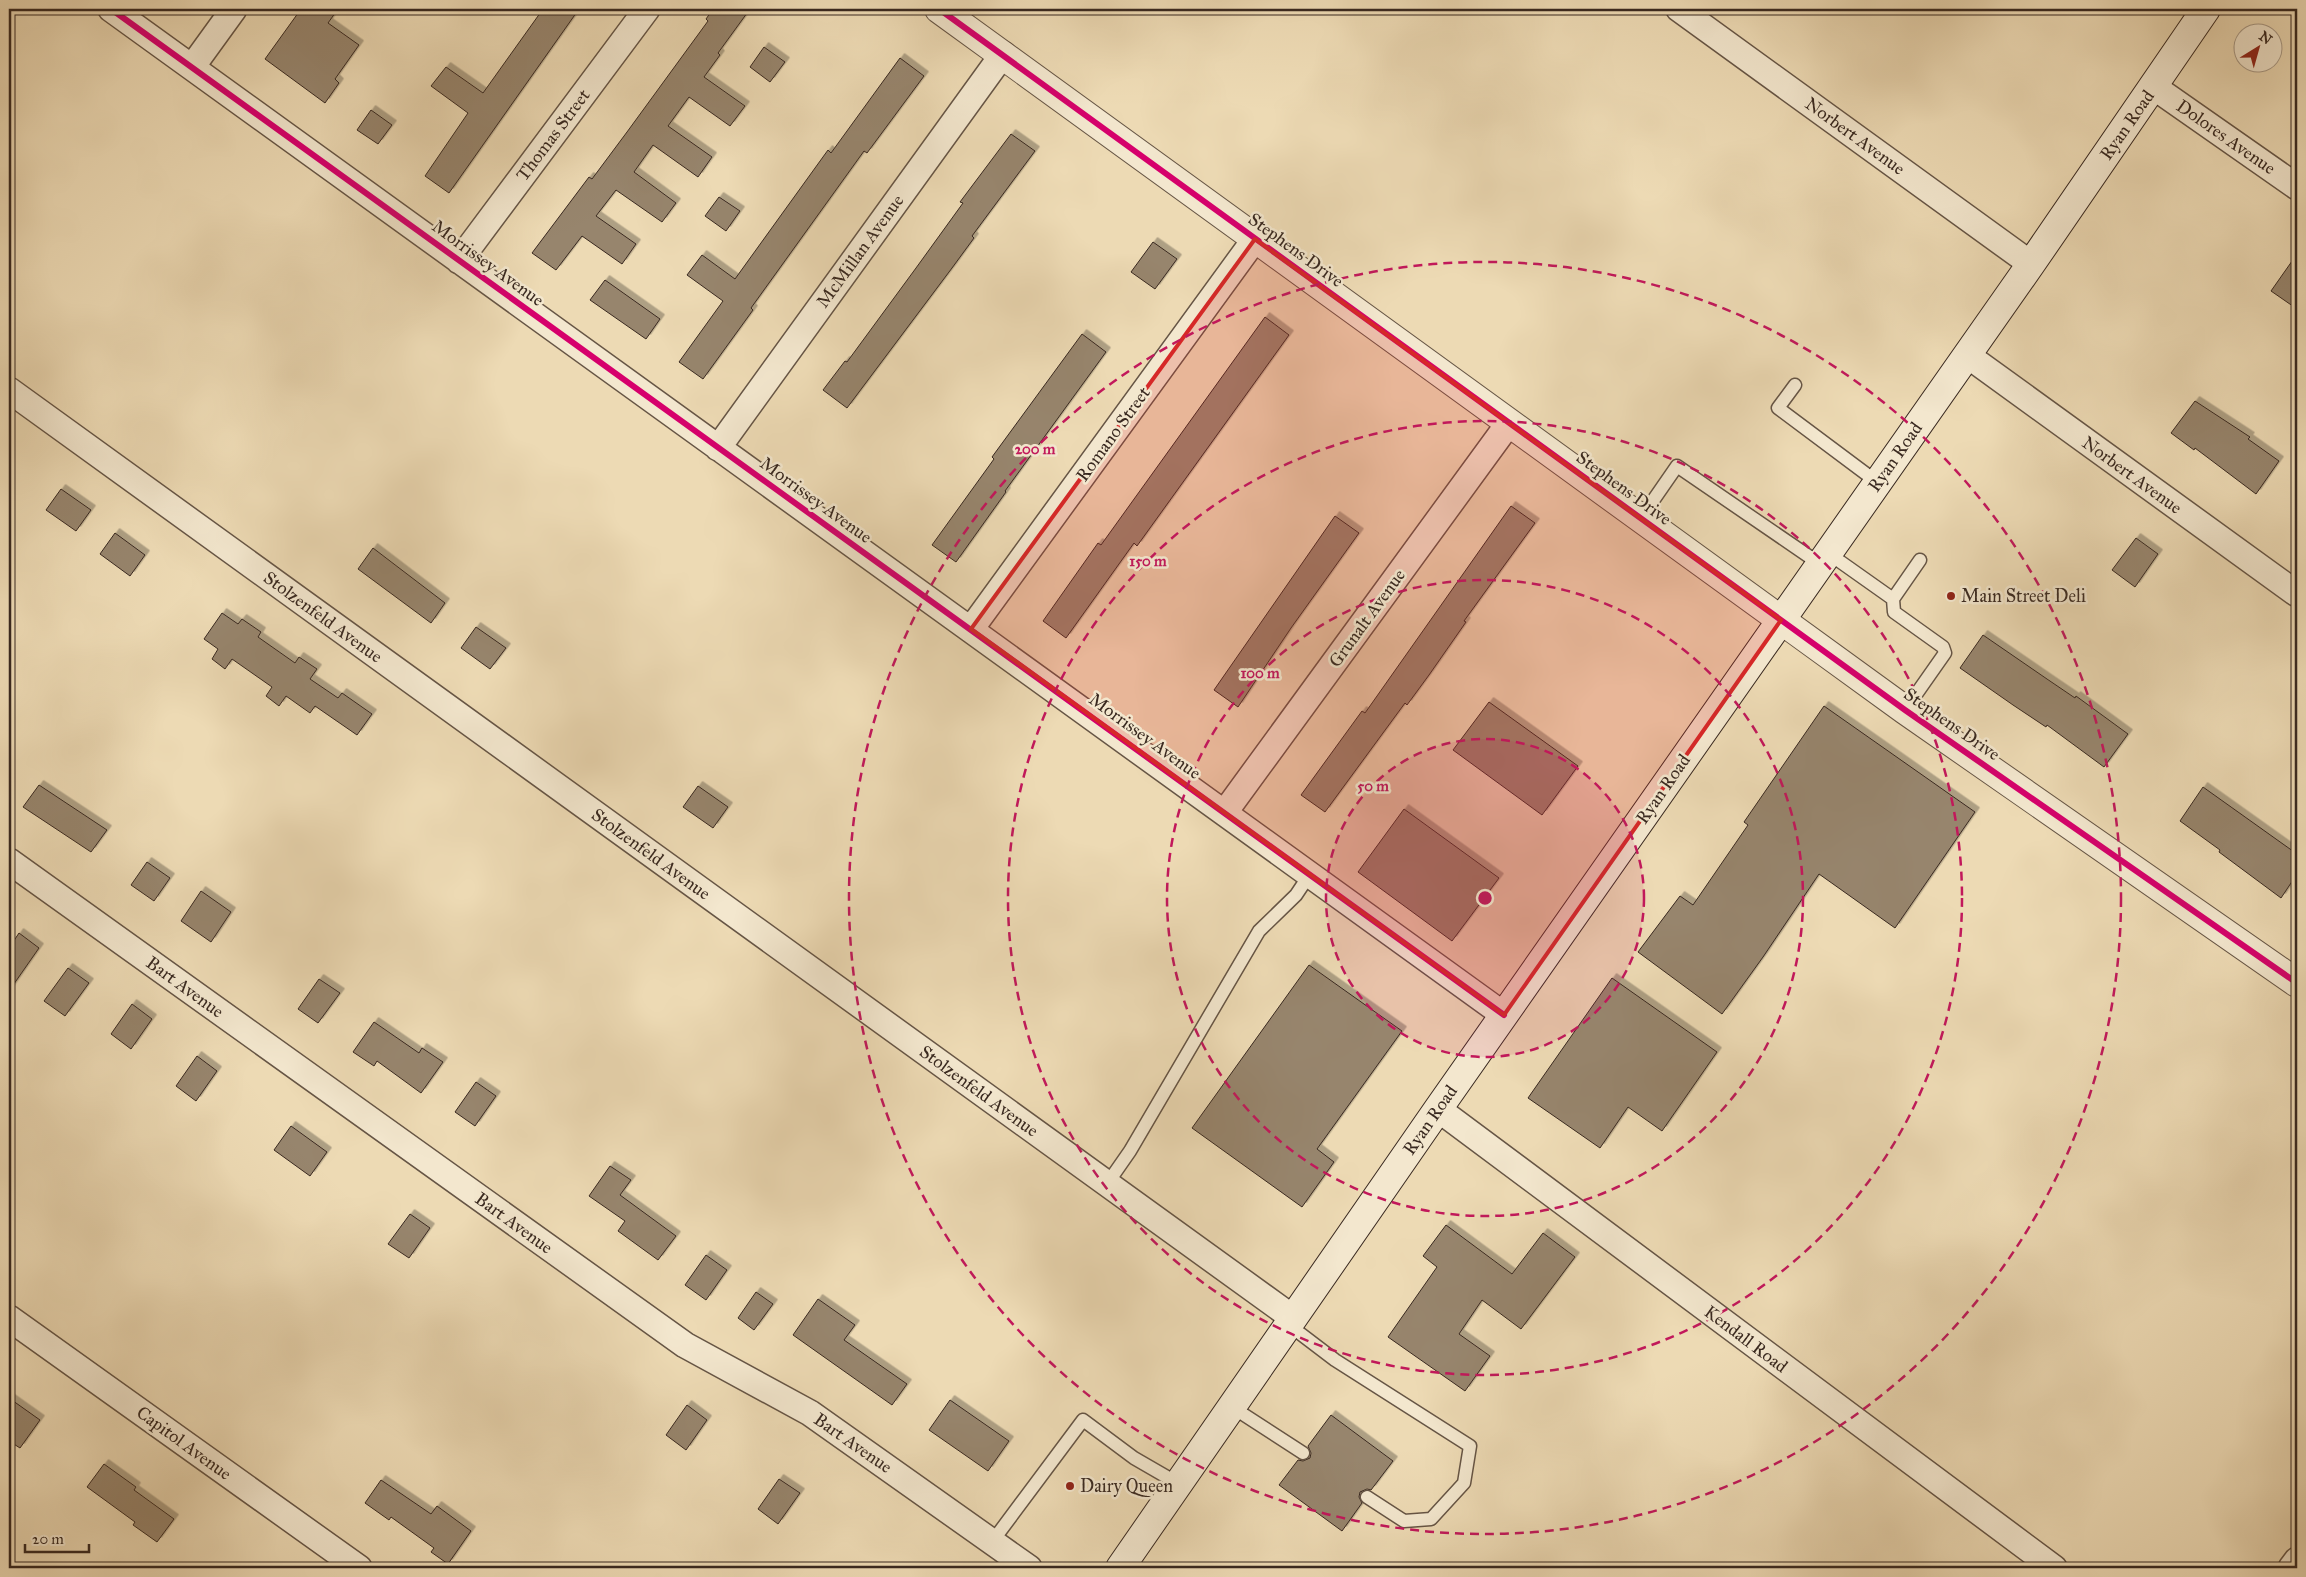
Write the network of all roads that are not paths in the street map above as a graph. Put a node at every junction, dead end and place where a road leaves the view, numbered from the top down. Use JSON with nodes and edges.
{"nodes":[{"id":1,"x":111,"y":9,"type":"edge"},
{"id":2,"x":234,"y":9,"type":"edge"},
{"id":3,"x":647,"y":9,"type":"edge"},
{"id":4,"x":939,"y":9,"type":"edge"},
{"id":5,"x":1679,"y":9,"type":"edge"},
{"id":6,"x":2200,"y":11,"type":"edge"},
{"id":7,"x":1003,"y":54,"type":"junction"},
{"id":8,"x":192,"y":67,"type":"junction"},
{"id":9,"x":2154,"y":87,"type":"junction"},
{"id":10,"x":2297,"y":187,"type":"edge"},
{"id":11,"x":1255,"y":239,"type":"junction"},
{"id":12,"x":460,"y":261,"type":"junction"},
{"id":13,"x":2030,"y":264,"type":"junction"},
{"id":14,"x":1967,"y":355,"type":"junction"},
{"id":15,"x":1795,"y":385,"type":"dead end"},
{"id":16,"x":9,"y":390,"type":"edge"},
{"id":17,"x":1508,"y":423,"type":"junction"},
{"id":18,"x":718,"y":448,"type":"junction"},
{"id":19,"x":1877,"y":482,"type":"junction"},
{"id":20,"x":1641,"y":518,"type":"junction"},
{"id":21,"x":1824,"y":559,"type":"junction"},
{"id":22,"x":1920,"y":560,"type":"dead end"},
{"id":23,"x":2297,"y":594,"type":"edge"},
{"id":24,"x":1893,"y":599,"type":"junction"},
{"id":25,"x":1781,"y":620,"type":"junction"},
{"id":26,"x":971,"y":629,"type":"junction"},
{"id":27,"x":1905,"y":710,"type":"junction"},
{"id":28,"x":1224,"y":812,"type":"junction"},
{"id":29,"x":9,"y":861,"type":"edge"},
{"id":30,"x":1310,"y":874,"type":"junction"},
{"id":31,"x":2297,"y":983,"type":"edge"},
{"id":32,"x":1504,"y":1015,"type":"junction"},
{"id":33,"x":1438,"y":1109,"type":"junction"},
{"id":34,"x":1108,"y":1184,"type":"junction"},
{"id":35,"x":9,"y":1318,"type":"edge"},
{"id":36,"x":1291,"y":1322,"type":"junction"},
{"id":37,"x":1232,"y":1407,"type":"junction"},
{"id":38,"x":1303,"y":1453,"type":"dead end"},
{"id":39,"x":1179,"y":1484,"type":"junction"},
{"id":40,"x":1367,"y":1496,"type":"dead end"},
{"id":41,"x":992,"y":1542,"type":"junction"},
{"id":42,"x":2297,"y":1560,"type":"edge"},
{"id":43,"x":358,"y":1568,"type":"edge"},
{"id":44,"x":1029,"y":1568,"type":"edge"},
{"id":45,"x":1120,"y":1568,"type":"edge"},
{"id":46,"x":2054,"y":1568,"type":"edge"},
{"id":47,"x":2291,"y":1568,"type":"edge"}],
"edges":[{"from":1,"to":8,"type":"street","name":"Morrissey Avenue"},
{"from":2,"to":8,"type":"street"},
{"from":3,"to":12,"type":"street","name":"Thomas Street"},
{"from":4,"to":7,"type":"main road","name":"Stephens Drive"},
{"from":5,"to":13,"type":"street","name":"Norbert Avenue"},
{"from":6,"to":9,"type":"main road","name":"Ryan Road"},
{"from":7,"to":11,"type":"main road","name":"Stephens Drive"},
{"from":7,"to":18,"type":"street","name":"McMillan Avenue"},
{"from":8,"to":12,"type":"street","name":"Morrissey Avenue"},
{"from":9,"to":10,"type":"street","name":"Dolores Avenue"},
{"from":9,"to":13,"type":"main road","name":"Ryan Road"},
{"from":11,"to":17,"type":"main road","name":"Stephens Drive"},
{"from":11,"to":26,"type":"street","name":"Romano Street"},
{"from":12,"to":18,"type":"street","name":"Morrissey Avenue"},
{"from":13,"to":14,"type":"main road","name":"Ryan Road"},
{"from":14,"to":19,"type":"main road","name":"Ryan Road"},
{"from":14,"to":23,"type":"street","name":"Norbert Avenue"},
{"from":15,"to":19,"type":"lane"},
{"from":16,"to":34,"type":"street","name":"Stolzenfeld Avenue"},
{"from":17,"to":20,"type":"main road","name":"Stephens Drive"},
{"from":17,"to":28,"type":"street","name":"Grunalt Avenue"},
{"from":18,"to":26,"type":"street","name":"Morrissey Avenue"},
{"from":19,"to":21,"type":"main road","name":"Ryan Road"},
{"from":20,"to":21,"type":"lane"},
{"from":20,"to":25,"type":"main road","name":"Stephens Drive"},
{"from":21,"to":24,"type":"lane"},
{"from":21,"to":25,"type":"main road","name":"Ryan Road"},
{"from":22,"to":24,"type":"lane"},
{"from":24,"to":27,"type":"lane"},
{"from":25,"to":27,"type":"main road","name":"Stephens Drive"},
{"from":25,"to":32,"type":"main road","name":"Ryan Road"},
{"from":26,"to":28,"type":"street","name":"Morrissey Avenue"},
{"from":27,"to":31,"type":"main road","name":"Stephens Drive"},
{"from":28,"to":30,"type":"street","name":"Morrissey Avenue"},
{"from":29,"to":41,"type":"street","name":"Bart Avenue"},
{"from":30,"to":32,"type":"street","name":"Morrissey Avenue"},
{"from":30,"to":34,"type":"lane"},
{"from":32,"to":33,"type":"main road","name":"Ryan Road"},
{"from":33,"to":36,"type":"main road","name":"Ryan Road"},
{"from":33,"to":46,"type":"street","name":"Kendall Road"},
{"from":34,"to":36,"type":"street","name":"Stolzenfeld Avenue"},
{"from":35,"to":43,"type":"street","name":"Capitol Avenue"},
{"from":36,"to":37,"type":"main road","name":"Ryan Road"},
{"from":36,"to":40,"type":"lane"},
{"from":37,"to":38,"type":"lane"},
{"from":37,"to":39,"type":"main road","name":"Ryan Road"},
{"from":39,"to":41,"type":"lane"},
{"from":39,"to":45,"type":"main road","name":"Ryan Road"},
{"from":41,"to":44,"type":"street","name":"Bart Avenue"},
{"from":42,"to":47,"type":"street"}]}
